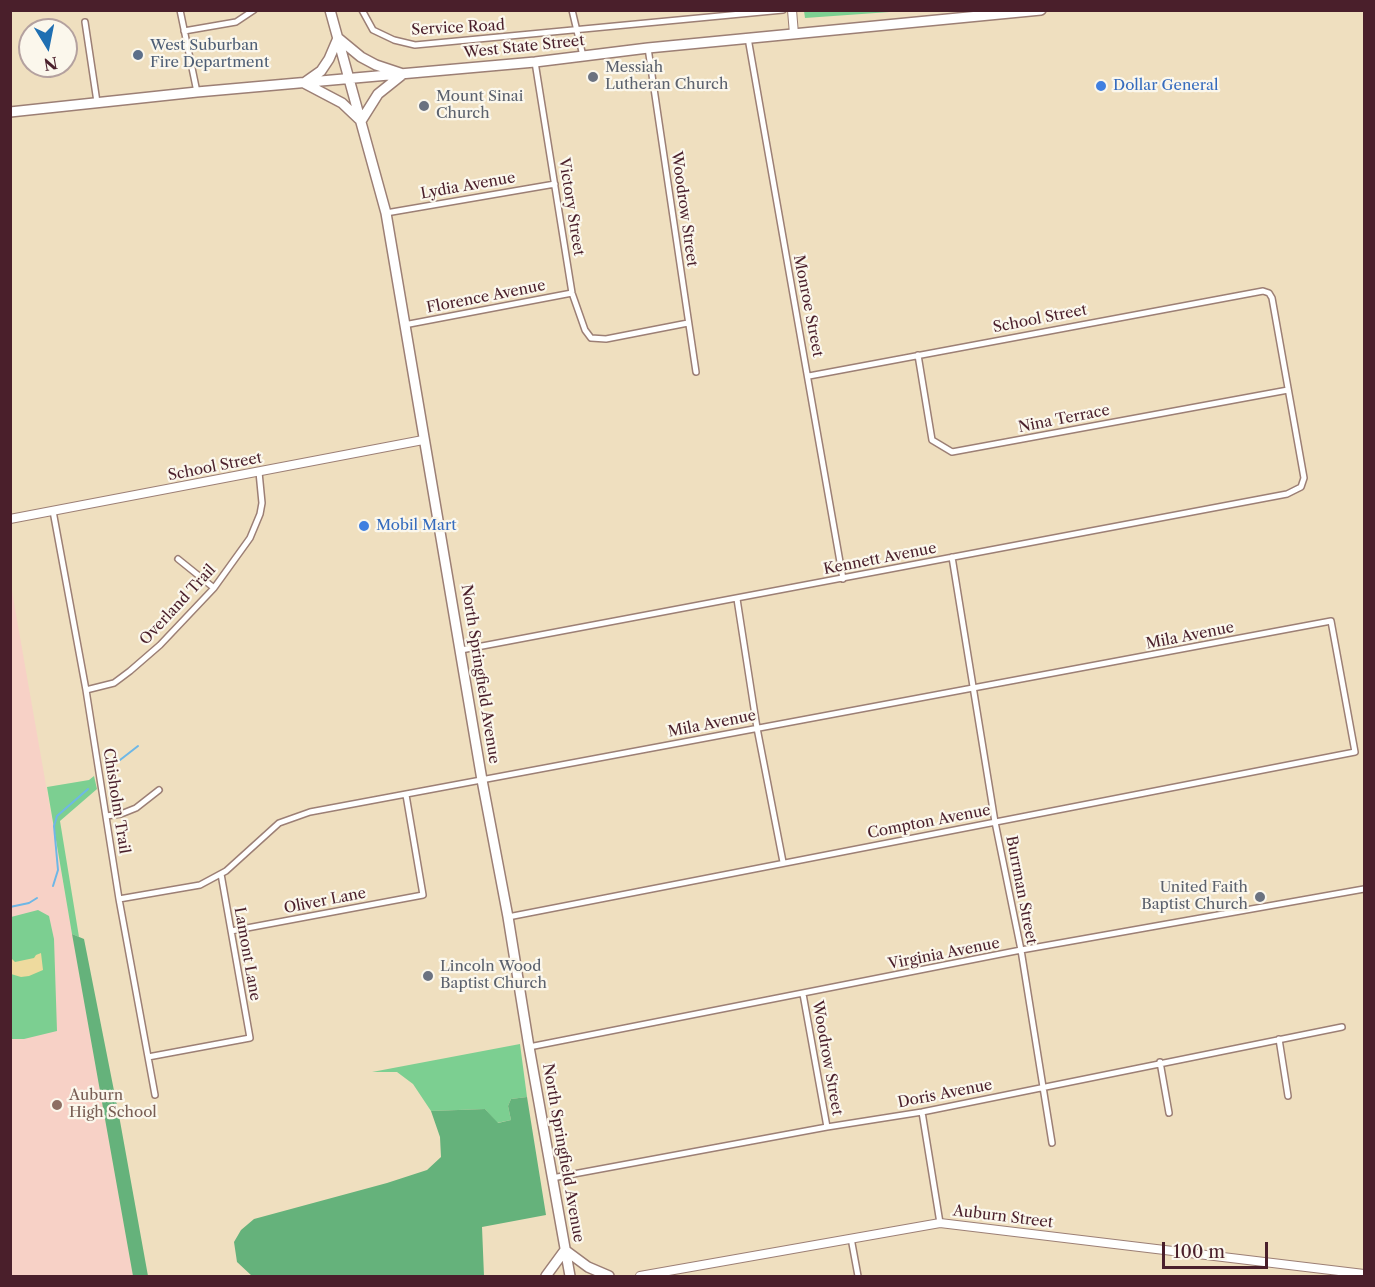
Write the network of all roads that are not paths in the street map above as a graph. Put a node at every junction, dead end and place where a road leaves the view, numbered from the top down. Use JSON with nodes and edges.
{"nodes":[{"id":1,"x":180,"y":10,"type":"edge"},
{"id":2,"x":254,"y":10,"type":"edge"},
{"id":3,"x":330,"y":10,"type":"edge"},
{"id":4,"x":362,"y":10,"type":"edge"},
{"id":5,"x":572,"y":10,"type":"edge"},
{"id":6,"x":783,"y":10,"type":"edge"},
{"id":7,"x":792,"y":10,"type":"edge"},
{"id":8,"x":1041,"y":10,"type":"edge"},
{"id":9,"x":85,"y":22,"type":"dead end"},
{"id":10,"x":576,"y":30,"type":"junction"},
{"id":11,"x":184,"y":31,"type":"junction"},
{"id":12,"x":794,"y":34,"type":"junction"},
{"id":13,"x":338,"y":38,"type":"junction"},
{"id":14,"x":748,"y":38,"type":"junction"},
{"id":15,"x":648,"y":48,"type":"junction"},
{"id":16,"x":584,"y":56,"type":"junction"},
{"id":17,"x":535,"y":62,"type":"junction"},
{"id":18,"x":403,"y":74,"type":"junction"},
{"id":19,"x":350,"y":79,"type":"junction"},
{"id":20,"x":304,"y":83,"type":"junction"},
{"id":21,"x":197,"y":92,"type":"junction"},
{"id":22,"x":98,"y":102,"type":"junction"},
{"id":23,"x":10,"y":112,"type":"edge"},
{"id":24,"x":361,"y":121,"type":"junction"},
{"id":25,"x":555,"y":183,"type":"junction"},
{"id":26,"x":386,"y":213,"type":"junction"},
{"id":27,"x":572,"y":293,"type":"junction"},
{"id":28,"x":688,"y":323,"type":"junction"},
{"id":29,"x":404,"y":325,"type":"junction"},
{"id":30,"x":918,"y":355,"type":"junction"},
{"id":31,"x":696,"y":372,"type":"dead end"},
{"id":32,"x":809,"y":376,"type":"junction"},
{"id":33,"x":1288,"y":390,"type":"junction"},
{"id":34,"x":423,"y":440,"type":"junction"},
{"id":35,"x":259,"y":472,"type":"junction"},
{"id":36,"x":53,"y":511,"type":"junction"},
{"id":37,"x":10,"y":519,"type":"edge"},
{"id":38,"x":952,"y":556,"type":"junction"},
{"id":39,"x":178,"y":560,"type":"dead end"},
{"id":40,"x":843,"y":579,"type":"junction"},
{"id":41,"x":214,"y":588,"type":"junction"},
{"id":42,"x":737,"y":599,"type":"junction"},
{"id":43,"x":461,"y":650,"type":"junction"},
{"id":44,"x":975,"y":689,"type":"junction"},
{"id":45,"x":86,"y":690,"type":"junction"},
{"id":46,"x":757,"y":728,"type":"junction"},
{"id":47,"x":1355,"y":752,"type":"joint"},
{"id":48,"x":482,"y":780,"type":"junction"},
{"id":49,"x":159,"y":790,"type":"dead end"},
{"id":50,"x":406,"y":795,"type":"junction"},
{"id":51,"x":106,"y":816,"type":"junction"},
{"id":52,"x":995,"y":822,"type":"junction"},
{"id":53,"x":783,"y":862,"type":"junction"},
{"id":54,"x":221,"y":874,"type":"junction"},
{"id":55,"x":1365,"y":889,"type":"edge"},
{"id":56,"x":119,"y":899,"type":"junction"},
{"id":57,"x":508,"y":917,"type":"junction"},
{"id":58,"x":231,"y":931,"type":"junction"},
{"id":59,"x":1021,"y":950,"type":"junction"},
{"id":60,"x":803,"y":994,"type":"junction"},
{"id":61,"x":1342,"y":1027,"type":"dead end"},
{"id":62,"x":1279,"y":1039,"type":"junction"},
{"id":63,"x":529,"y":1047,"type":"junction"},
{"id":64,"x":148,"y":1057,"type":"junction"},
{"id":65,"x":1160,"y":1062,"type":"junction"},
{"id":66,"x":1042,"y":1087,"type":"junction"},
{"id":67,"x":155,"y":1095,"type":"dead end"},
{"id":68,"x":1288,"y":1096,"type":"dead end"},
{"id":69,"x":922,"y":1112,"type":"junction"},
{"id":70,"x":1169,"y":1113,"type":"dead end"},
{"id":71,"x":827,"y":1127,"type":"junction"},
{"id":72,"x":1052,"y":1143,"type":"dead end"},
{"id":73,"x":552,"y":1178,"type":"junction"},
{"id":74,"x":940,"y":1223,"type":"junction"},
{"id":75,"x":851,"y":1238,"type":"junction"},
{"id":76,"x":565,"y":1250,"type":"junction"},
{"id":77,"x":1365,"y":1274,"type":"edge"},
{"id":78,"x":546,"y":1276,"type":"edge"},
{"id":79,"x":570,"y":1276,"type":"edge"},
{"id":80,"x":609,"y":1276,"type":"edge"},
{"id":81,"x":640,"y":1276,"type":"edge"},
{"id":82,"x":858,"y":1276,"type":"edge"}],
"edges":[{"from":1,"to":11,"type":"street"},
{"from":2,"to":11,"type":"street"},
{"from":3,"to":13,"type":"main road","name":"North Springfield Avenue"},
{"from":4,"to":10,"type":"street","name":"Service Road"},
{"from":5,"to":10,"type":"street"},
{"from":6,"to":10,"type":"street","name":"Service Road"},
{"from":7,"to":12,"type":"main road"},
{"from":8,"to":12,"type":"main road","name":"West State Street"},
{"from":9,"to":22,"type":"street"},
{"from":10,"to":16,"type":"street"},
{"from":11,"to":21,"type":"street"},
{"from":12,"to":14,"type":"main road","name":"West State Street"},
{"from":13,"to":18,"type":"main road"},
{"from":13,"to":19,"type":"main road","name":"North Springfield Avenue"},
{"from":13,"to":20,"type":"main road"},
{"from":14,"to":15,"type":"main road","name":"West State Street"},
{"from":14,"to":32,"type":"street","name":"Monroe Street"},
{"from":15,"to":16,"type":"main road","name":"West State Street"},
{"from":15,"to":28,"type":"street","name":"Woodrow Street"},
{"from":16,"to":17,"type":"main road","name":"West State Street"},
{"from":17,"to":18,"type":"main road","name":"West State Street"},
{"from":17,"to":25,"type":"street","name":"Victory Street"},
{"from":18,"to":19,"type":"main road","name":"West State Street"},
{"from":18,"to":24,"type":"main road"},
{"from":19,"to":20,"type":"main road","name":"West State Street"},
{"from":19,"to":24,"type":"main road","name":"North Springfield Avenue"},
{"from":20,"to":21,"type":"main road","name":"West State Street"},
{"from":20,"to":24,"type":"main road"},
{"from":21,"to":22,"type":"main road","name":"West State Street"},
{"from":22,"to":23,"type":"main road","name":"West State Street"},
{"from":24,"to":26,"type":"main road","name":"North Springfield Avenue"},
{"from":25,"to":26,"type":"street","name":"Lydia Avenue"},
{"from":25,"to":27,"type":"street","name":"Victory Street"},
{"from":26,"to":29,"type":"main road","name":"North Springfield Avenue"},
{"from":27,"to":28,"type":"street","name":"Victory Street"},
{"from":27,"to":29,"type":"street","name":"Florence Avenue"},
{"from":28,"to":31,"type":"street","name":"Woodrow Street"},
{"from":29,"to":34,"type":"main road","name":"North Springfield Avenue"},
{"from":30,"to":32,"type":"street","name":"School Street"},
{"from":30,"to":33,"type":"street","name":"Nina Terrace"},
{"from":30,"to":33,"type":"street","name":"School Street"},
{"from":32,"to":40,"type":"street","name":"Monroe Street"},
{"from":33,"to":38,"type":"street","name":"Kennett Avenue"},
{"from":34,"to":35,"type":"main road","name":"School Street"},
{"from":34,"to":43,"type":"main road","name":"North Springfield Avenue"},
{"from":35,"to":36,"type":"main road","name":"School Street"},
{"from":35,"to":41,"type":"street","name":"Overland Trail"},
{"from":36,"to":37,"type":"main road","name":"School Street"},
{"from":36,"to":45,"type":"street","name":"Chisholm Trail"},
{"from":38,"to":40,"type":"street","name":"Kennett Avenue"},
{"from":38,"to":44,"type":"street","name":"Burrman Street"},
{"from":39,"to":41,"type":"street"},
{"from":40,"to":42,"type":"street","name":"Kennett Avenue"},
{"from":41,"to":45,"type":"street","name":"Overland Trail"},
{"from":42,"to":43,"type":"street","name":"Kennett Avenue"},
{"from":42,"to":46,"type":"street"},
{"from":43,"to":48,"type":"main road","name":"North Springfield Avenue"},
{"from":44,"to":46,"type":"street","name":"Mila Avenue"},
{"from":44,"to":47,"type":"street","name":"Mila Avenue"},
{"from":44,"to":52,"type":"street","name":"Burrman Street"},
{"from":45,"to":51,"type":"street","name":"Chisholm Trail"},
{"from":46,"to":48,"type":"street","name":"Mila Avenue"},
{"from":46,"to":53,"type":"street"},
{"from":47,"to":52,"type":"street","name":"Compton Avenue"},
{"from":48,"to":50,"type":"street","name":"Mila Avenue"},
{"from":48,"to":57,"type":"main road","name":"North Springfield Avenue"},
{"from":49,"to":51,"type":"street"},
{"from":50,"to":54,"type":"street","name":"Mila Avenue"},
{"from":50,"to":58,"type":"street","name":"Oliver Lane"},
{"from":51,"to":56,"type":"street","name":"Chisholm Trail"},
{"from":52,"to":53,"type":"street","name":"Compton Avenue"},
{"from":52,"to":59,"type":"street","name":"Burrman Street"},
{"from":53,"to":57,"type":"street","name":"Compton Avenue"},
{"from":54,"to":56,"type":"street","name":"Mila Avenue"},
{"from":54,"to":58,"type":"street","name":"Lamont Lane"},
{"from":55,"to":59,"type":"street","name":"Virginia Avenue"},
{"from":56,"to":64,"type":"street","name":"Chisholm Trail"},
{"from":57,"to":63,"type":"main road","name":"North Springfield Avenue"},
{"from":58,"to":64,"type":"street","name":"Lamont Lane"},
{"from":59,"to":60,"type":"street","name":"Virginia Avenue"},
{"from":59,"to":66,"type":"street","name":"Burrman Street"},
{"from":60,"to":63,"type":"street","name":"Virginia Avenue"},
{"from":60,"to":71,"type":"street","name":"Woodrow Street"},
{"from":61,"to":62,"type":"street","name":"Doris Avenue"},
{"from":62,"to":65,"type":"street","name":"Doris Avenue"},
{"from":62,"to":68,"type":"street"},
{"from":63,"to":73,"type":"main road","name":"North Springfield Avenue"},
{"from":64,"to":67,"type":"street","name":"Chisholm Trail"},
{"from":65,"to":66,"type":"street","name":"Doris Avenue"},
{"from":65,"to":70,"type":"street"},
{"from":66,"to":69,"type":"street","name":"Doris Avenue"},
{"from":66,"to":72,"type":"street","name":"Burrman Street"},
{"from":69,"to":71,"type":"street","name":"Doris Avenue"},
{"from":69,"to":74,"type":"street"},
{"from":71,"to":73,"type":"street","name":"Doris Avenue"},
{"from":73,"to":76,"type":"main road","name":"North Springfield Avenue"},
{"from":74,"to":75,"type":"main road","name":"Auburn Street"},
{"from":74,"to":77,"type":"main road","name":"Auburn Street"},
{"from":75,"to":81,"type":"main road","name":"Auburn Street"},
{"from":75,"to":82,"type":"street"},
{"from":76,"to":78,"type":"main road"},
{"from":76,"to":79,"type":"main road","name":"North Springfield Avenue"},
{"from":76,"to":80,"type":"main road"}]}
